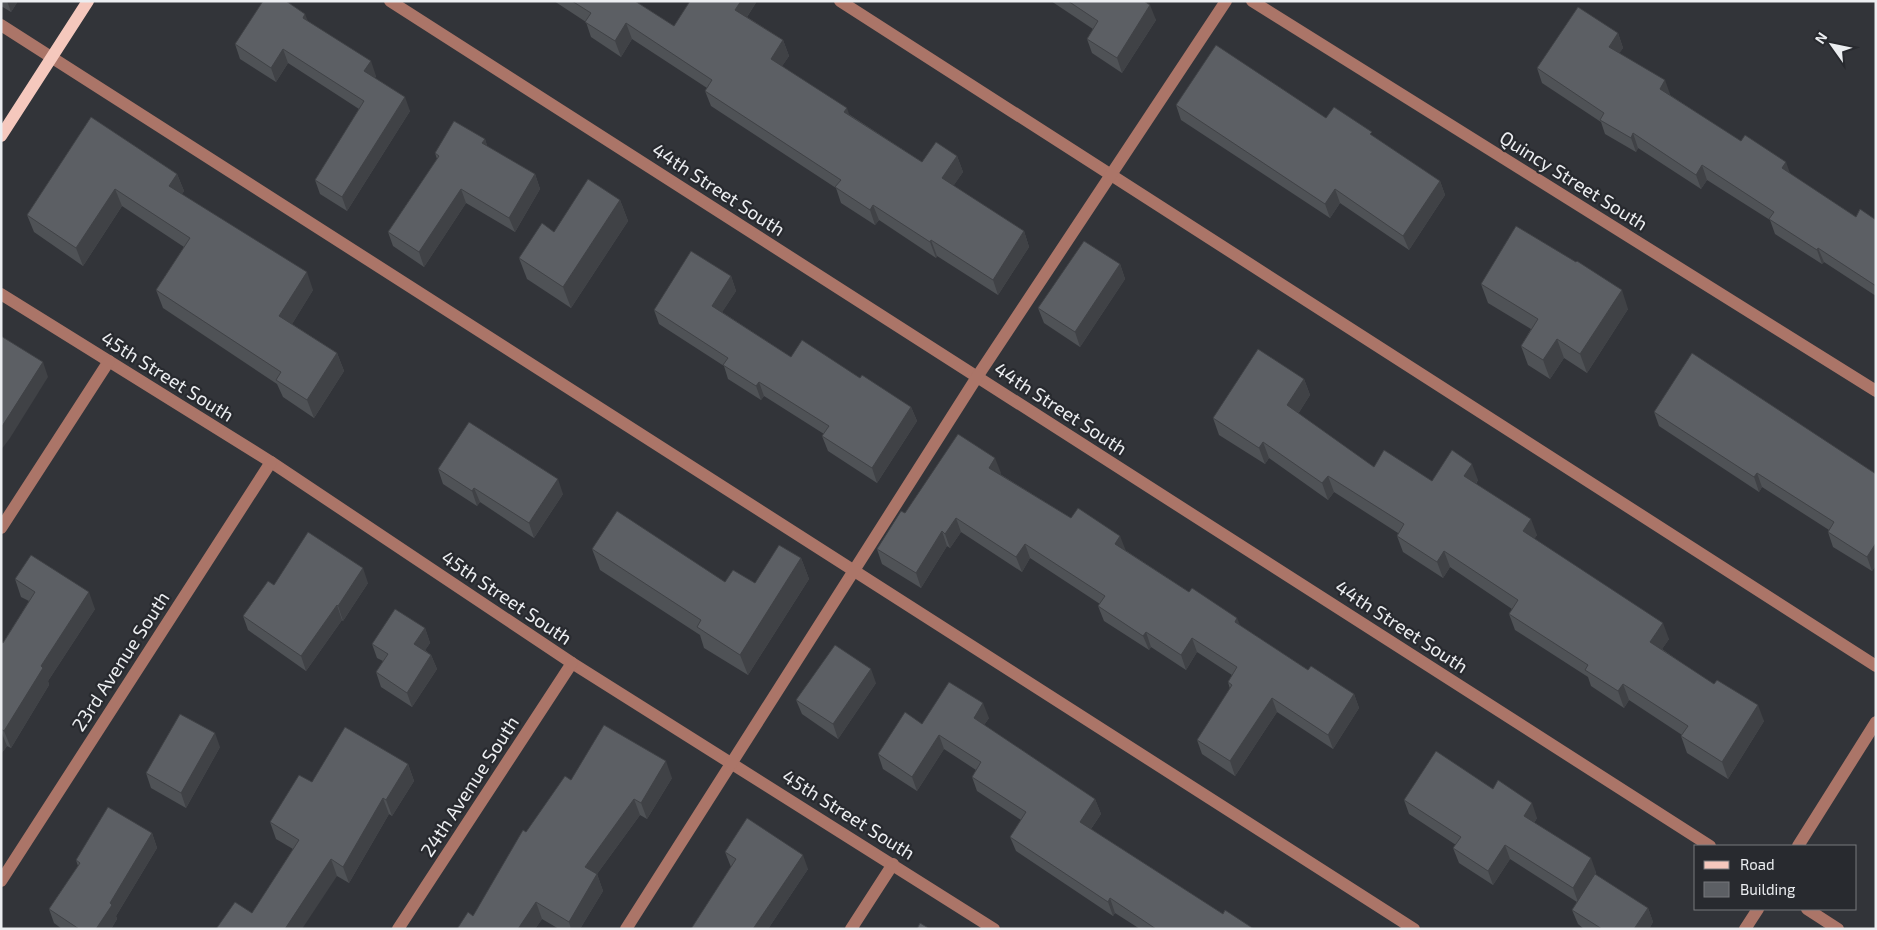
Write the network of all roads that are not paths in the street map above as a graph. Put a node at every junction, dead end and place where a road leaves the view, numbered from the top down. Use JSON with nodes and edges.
{"nodes":[{"id":1,"x":88,"y":1,"type":"edge"},
{"id":2,"x":390,"y":1,"type":"edge"},
{"id":3,"x":840,"y":1,"type":"edge"},
{"id":4,"x":1226,"y":1,"type":"edge"},
{"id":5,"x":1252,"y":1,"type":"edge"},
{"id":6,"x":1,"y":25,"type":"edge"},
{"id":7,"x":52,"y":57,"type":"junction"},
{"id":8,"x":1,"y":136,"type":"edge"},
{"id":9,"x":1111,"y":175,"type":"junction"},
{"id":10,"x":1,"y":294,"type":"edge"},
{"id":11,"x":109,"y":361,"type":"junction"},
{"id":12,"x":977,"y":377,"type":"junction"},
{"id":13,"x":1876,"y":391,"type":"edge"},
{"id":14,"x":271,"y":462,"type":"junction"},
{"id":15,"x":1,"y":528,"type":"edge"},
{"id":16,"x":855,"y":570,"type":"junction"},
{"id":17,"x":572,"y":663,"type":"junction"},
{"id":18,"x":1876,"y":666,"type":"edge"},
{"id":19,"x":1876,"y":722,"type":"edge"},
{"id":20,"x":733,"y":764,"type":"junction"},
{"id":21,"x":1708,"y":845,"type":"edge"},
{"id":22,"x":1799,"y":845,"type":"edge"},
{"id":23,"x":893,"y":864,"type":"junction"},
{"id":24,"x":1,"y":881,"type":"edge"},
{"id":25,"x":1757,"y":910,"type":"edge"},
{"id":26,"x":1809,"y":910,"type":"edge"},
{"id":27,"x":398,"y":929,"type":"edge"},
{"id":28,"x":626,"y":929,"type":"edge"},
{"id":29,"x":851,"y":929,"type":"edge"},
{"id":30,"x":994,"y":929,"type":"edge"},
{"id":31,"x":1414,"y":929,"type":"edge"},
{"id":32,"x":1744,"y":929,"type":"edge"},
{"id":33,"x":1838,"y":929,"type":"edge"}],
"edges":[{"from":1,"to":7,"type":"main road"},
{"from":2,"to":12,"type":"street","name":"44th Street South"},
{"from":3,"to":9,"type":"street"},
{"from":4,"to":9,"type":"street"},
{"from":5,"to":13,"type":"street","name":"Quincy Street South"},
{"from":6,"to":7,"type":"street"},
{"from":7,"to":8,"type":"main road"},
{"from":7,"to":16,"type":"street"},
{"from":9,"to":12,"type":"street"},
{"from":9,"to":18,"type":"street"},
{"from":10,"to":11,"type":"street","name":"45th Street South"},
{"from":11,"to":14,"type":"street","name":"45th Street South"},
{"from":11,"to":15,"type":"street"},
{"from":12,"to":16,"type":"street"},
{"from":12,"to":21,"type":"street","name":"44th Street South"},
{"from":14,"to":17,"type":"street","name":"45th Street South"},
{"from":14,"to":24,"type":"street","name":"23rd Avenue South"},
{"from":16,"to":20,"type":"street"},
{"from":16,"to":31,"type":"street"},
{"from":17,"to":20,"type":"street","name":"45th Street South"},
{"from":17,"to":27,"type":"street","name":"24th Avenue South"},
{"from":19,"to":22,"type":"street"},
{"from":20,"to":23,"type":"street","name":"45th Street South"},
{"from":20,"to":28,"type":"street"},
{"from":23,"to":29,"type":"street"},
{"from":23,"to":30,"type":"street","name":"45th Street South"},
{"from":25,"to":32,"type":"street"},
{"from":26,"to":33,"type":"street"}]}
